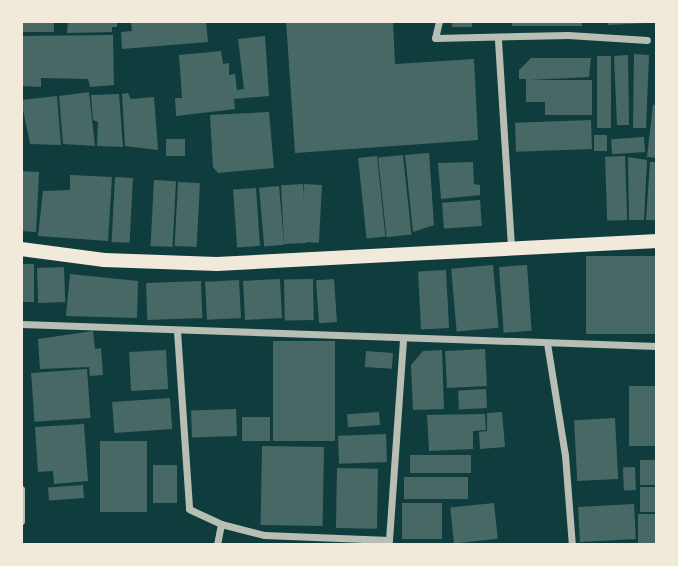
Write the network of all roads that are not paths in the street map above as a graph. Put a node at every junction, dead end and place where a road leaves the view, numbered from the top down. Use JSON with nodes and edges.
{"nodes":[{"id":1,"x":439,"y":21,"type":"edge"},
{"id":2,"x":498,"y":40,"type":"junction"},
{"id":3,"x":647,"y":40,"type":"dead end"},
{"id":4,"x":657,"y":241,"type":"edge"},
{"id":5,"x":511,"y":248,"type":"junction"},
{"id":6,"x":21,"y":249,"type":"edge"},
{"id":7,"x":21,"y":324,"type":"edge"},
{"id":8,"x":177,"y":331,"type":"junction"},
{"id":9,"x":403,"y":340,"type":"junction"},
{"id":10,"x":547,"y":343,"type":"junction"},
{"id":11,"x":657,"y":346,"type":"edge"},
{"id":12,"x":21,"y":489,"type":"edge"},
{"id":13,"x":21,"y":521,"type":"edge"},
{"id":14,"x":220,"y":524,"type":"junction"},
{"id":15,"x":217,"y":545,"type":"edge"},
{"id":16,"x":572,"y":545,"type":"edge"}],
"edges":[{"from":1,"to":2,"type":"street"},
{"from":2,"to":3,"type":"street"},
{"from":2,"to":5,"type":"street"},
{"from":4,"to":5,"type":"main road"},
{"from":5,"to":6,"type":"main road"},
{"from":7,"to":8,"type":"street"},
{"from":8,"to":9,"type":"street"},
{"from":8,"to":14,"type":"street"},
{"from":9,"to":10,"type":"street"},
{"from":9,"to":14,"type":"street"},
{"from":10,"to":11,"type":"street"},
{"from":10,"to":16,"type":"street"},
{"from":12,"to":13,"type":"street"},
{"from":14,"to":15,"type":"street"}]}
